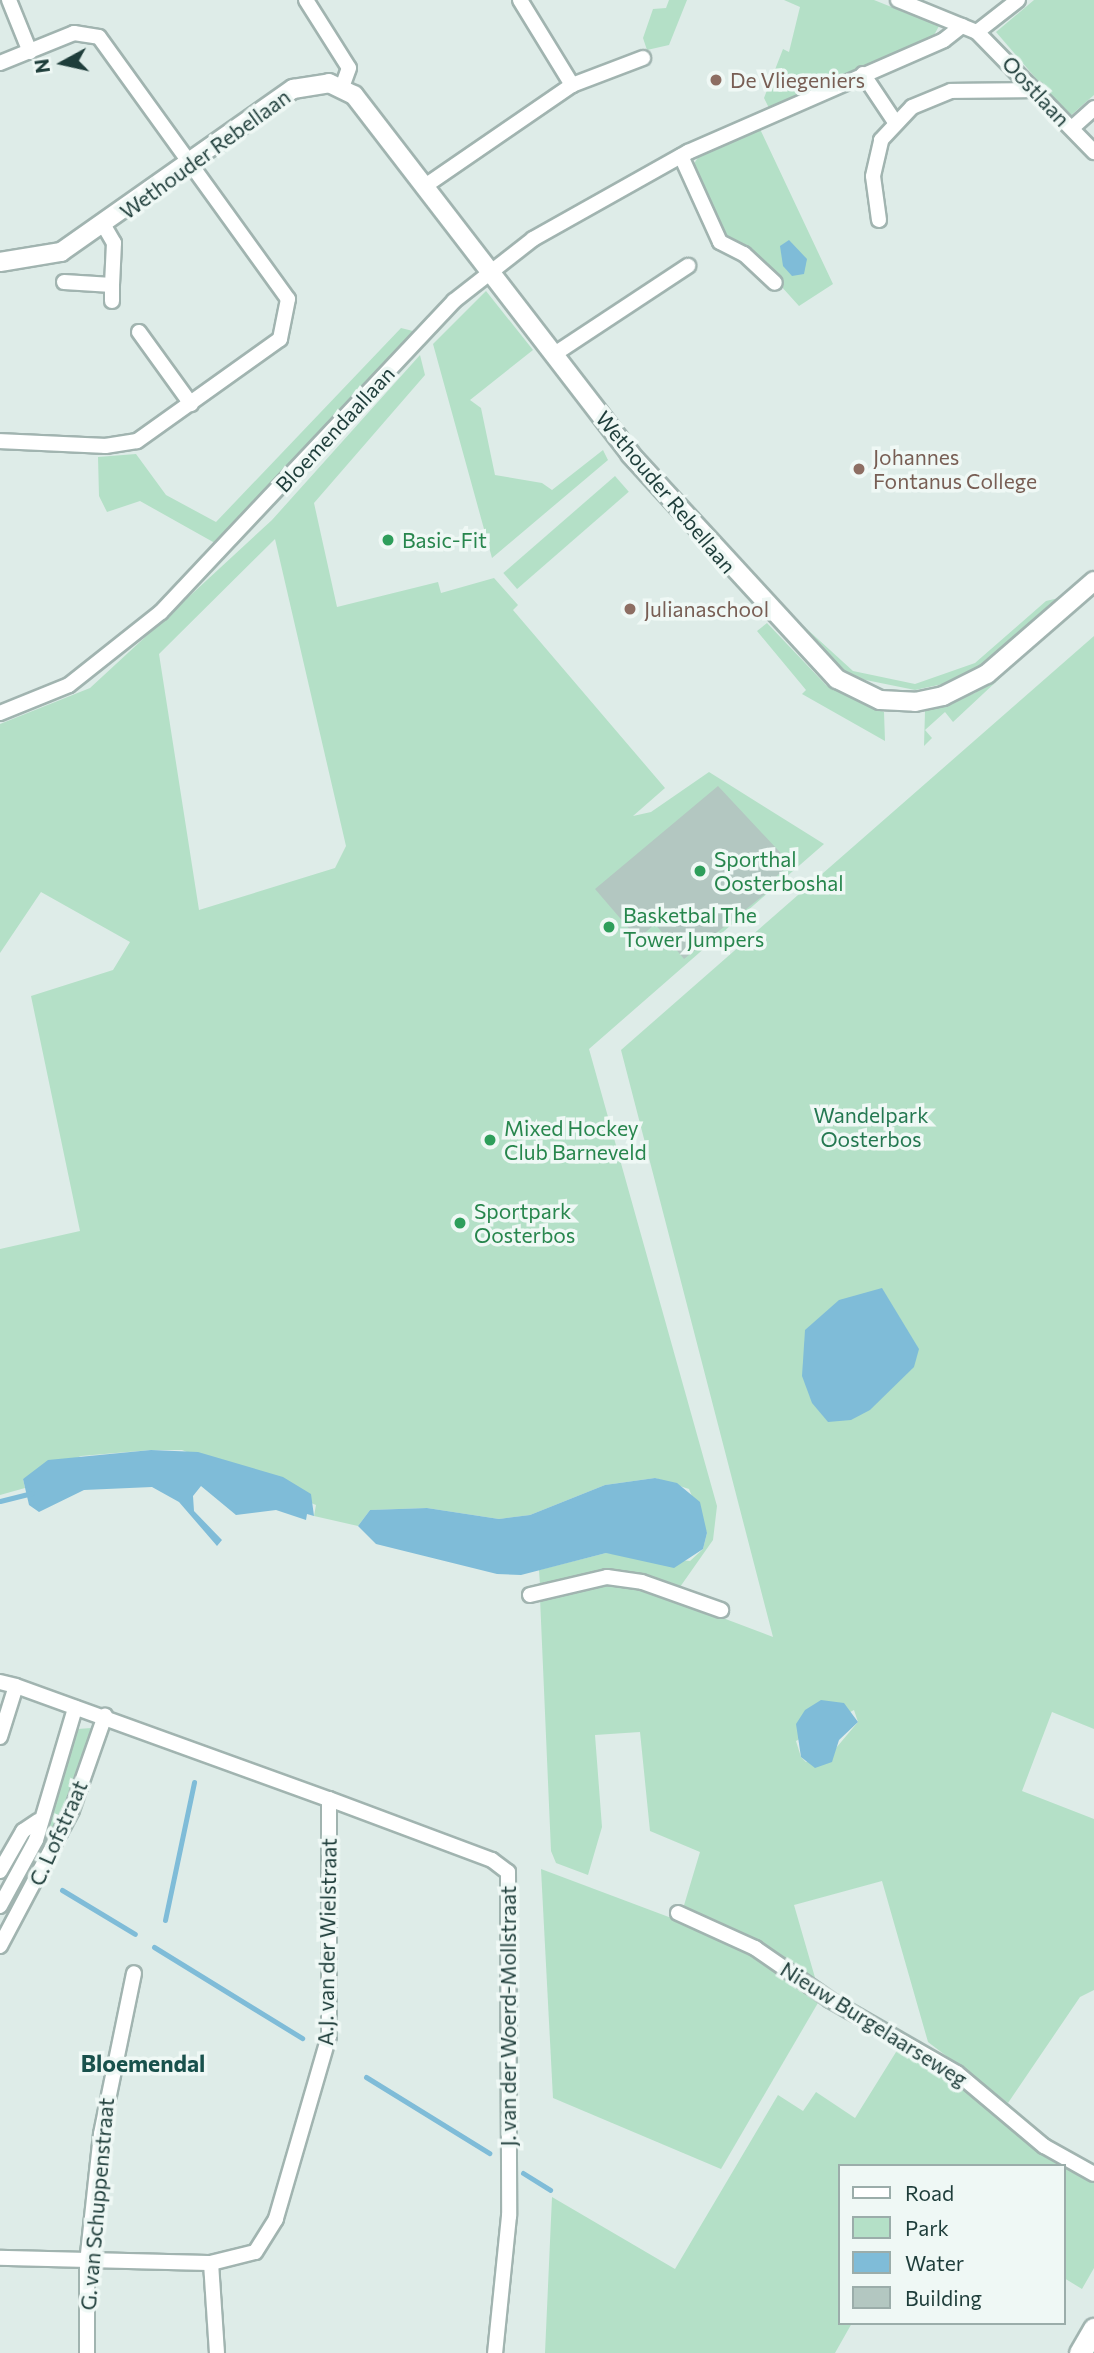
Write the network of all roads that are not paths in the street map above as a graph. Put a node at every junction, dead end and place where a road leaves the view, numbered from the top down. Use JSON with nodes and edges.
{"nodes":[{"id":1,"x":9,"y":0,"type":"edge"},
{"id":2,"x":306,"y":0,"type":"edge"},
{"id":3,"x":520,"y":0,"type":"edge"},
{"id":4,"x":898,"y":0,"type":"edge"},
{"id":5,"x":1018,"y":0,"type":"edge"},
{"id":6,"x":962,"y":26,"type":"junction"},
{"id":7,"x":977,"y":32,"type":"junction"},
{"id":8,"x":30,"y":52,"type":"junction"},
{"id":9,"x":643,"y":58,"type":"dead end"},
{"id":10,"x":0,"y":63,"type":"edge"},
{"id":11,"x":863,"y":74,"type":"junction"},
{"id":12,"x":572,"y":85,"type":"junction"},
{"id":13,"x":342,"y":87,"type":"junction"},
{"id":14,"x":1036,"y":90,"type":"junction"},
{"id":15,"x":1094,"y":108,"type":"edge"},
{"id":16,"x":895,"y":122,"type":"junction"},
{"id":17,"x":1072,"y":128,"type":"junction"},
{"id":18,"x":1094,"y":152,"type":"edge"},
{"id":19,"x":681,"y":156,"type":"junction"},
{"id":20,"x":189,"y":163,"type":"junction"},
{"id":21,"x":425,"y":186,"type":"junction"},
{"id":22,"x":878,"y":220,"type":"dead end"},
{"id":23,"x":104,"y":226,"type":"junction"},
{"id":24,"x":0,"y":262,"type":"edge"},
{"id":25,"x":688,"y":266,"type":"dead end"},
{"id":26,"x":490,"y":271,"type":"junction"},
{"id":27,"x":64,"y":282,"type":"dead end"},
{"id":28,"x":775,"y":283,"type":"dead end"},
{"id":29,"x":112,"y":285,"type":"junction"},
{"id":30,"x":112,"y":301,"type":"dead end"},
{"id":31,"x":139,"y":332,"type":"dead end"},
{"id":32,"x":553,"y":355,"type":"junction"},
{"id":33,"x":191,"y":404,"type":"junction"},
{"id":34,"x":0,"y":441,"type":"edge"},
{"id":35,"x":1094,"y":581,"type":"edge"},
{"id":36,"x":0,"y":713,"type":"edge"},
{"id":37,"x":530,"y":1595,"type":"dead end"},
{"id":38,"x":721,"y":1609,"type":"dead end"},
{"id":39,"x":0,"y":1682,"type":"edge"},
{"id":40,"x":16,"y":1686,"type":"junction"},
{"id":41,"x":75,"y":1708,"type":"junction"},
{"id":42,"x":104,"y":1716,"type":"junction"},
{"id":43,"x":0,"y":1737,"type":"edge"},
{"id":44,"x":329,"y":1799,"type":"junction"},
{"id":45,"x":38,"y":1821,"type":"junction"},
{"id":46,"x":0,"y":1871,"type":"edge"},
{"id":47,"x":0,"y":1906,"type":"edge"},
{"id":48,"x":678,"y":1913,"type":"dead end"},
{"id":49,"x":0,"y":1945,"type":"edge"},
{"id":50,"x":134,"y":1973,"type":"dead end"},
{"id":51,"x":1094,"y":2174,"type":"edge"},
{"id":52,"x":0,"y":2258,"type":"edge"},
{"id":53,"x":87,"y":2263,"type":"junction"},
{"id":54,"x":211,"y":2263,"type":"junction"},
{"id":55,"x":1094,"y":2329,"type":"edge"},
{"id":56,"x":87,"y":2353,"type":"edge"},
{"id":57,"x":217,"y":2353,"type":"edge"},
{"id":58,"x":495,"y":2353,"type":"edge"},
{"id":59,"x":1080,"y":2353,"type":"edge"}],
"edges":[{"from":1,"to":8,"type":"street"},
{"from":2,"to":13,"type":"street"},
{"from":3,"to":12,"type":"street"},
{"from":4,"to":6,"type":"street"},
{"from":5,"to":7,"type":"street"},
{"from":6,"to":7,"type":"street"},
{"from":6,"to":11,"type":"street","name":"Bloemendaallaan"},
{"from":7,"to":14,"type":"street","name":"Oostlaan"},
{"from":8,"to":10,"type":"street"},
{"from":8,"to":20,"type":"street"},
{"from":9,"to":12,"type":"street"},
{"from":11,"to":16,"type":"street"},
{"from":11,"to":19,"type":"street","name":"Bloemendaallaan"},
{"from":12,"to":21,"type":"street"},
{"from":13,"to":20,"type":"street","name":"Wethouder Rebellaan"},
{"from":13,"to":21,"type":"street","name":"Wethouder Rebellaan"},
{"from":14,"to":16,"type":"street"},
{"from":14,"to":17,"type":"street","name":"Oostlaan"},
{"from":15,"to":17,"type":"street"},
{"from":16,"to":22,"type":"street"},
{"from":17,"to":18,"type":"street","name":"Oostlaan"},
{"from":19,"to":26,"type":"street","name":"Bloemendaallaan"},
{"from":19,"to":28,"type":"street"},
{"from":20,"to":23,"type":"street","name":"Wethouder Rebellaan"},
{"from":20,"to":33,"type":"street"},
{"from":21,"to":26,"type":"street","name":"Wethouder Rebellaan"},
{"from":23,"to":24,"type":"street","name":"Wethouder Rebellaan"},
{"from":23,"to":29,"type":"street","name":"Wethouder Rebellaan"},
{"from":25,"to":32,"type":"street"},
{"from":26,"to":32,"type":"street","name":"Wethouder Rebellaan"},
{"from":26,"to":36,"type":"street","name":"Bloemendaallaan"},
{"from":27,"to":29,"type":"street"},
{"from":29,"to":30,"type":"street","name":"Wethouder Rebellaan"},
{"from":31,"to":33,"type":"street"},
{"from":32,"to":35,"type":"street","name":"Wethouder Rebellaan"},
{"from":33,"to":34,"type":"street"},
{"from":37,"to":38,"type":"street"},
{"from":39,"to":40,"type":"street"},
{"from":40,"to":41,"type":"street"},
{"from":40,"to":43,"type":"street"},
{"from":41,"to":42,"type":"street"},
{"from":41,"to":45,"type":"street"},
{"from":42,"to":44,"type":"street"},
{"from":42,"to":49,"type":"street","name":"C. Lofstraat"},
{"from":44,"to":54,"type":"street","name":"A.J. van der Wielstraat"},
{"from":44,"to":58,"type":"street","name":"J. van der Woerd-Mollstraat"},
{"from":45,"to":46,"type":"street"},
{"from":45,"to":47,"type":"street"},
{"from":48,"to":51,"type":"street","name":"Nieuw Burgelaarseweg"},
{"from":50,"to":53,"type":"street","name":"G. van Schuppenstraat"},
{"from":52,"to":53,"type":"street","name":"A.J. van der Wielstraat"},
{"from":53,"to":54,"type":"street","name":"A.J. van der Wielstraat"},
{"from":53,"to":56,"type":"street","name":"G. van Schuppenstraat"},
{"from":54,"to":57,"type":"street"},
{"from":55,"to":59,"type":"main road"}]}
